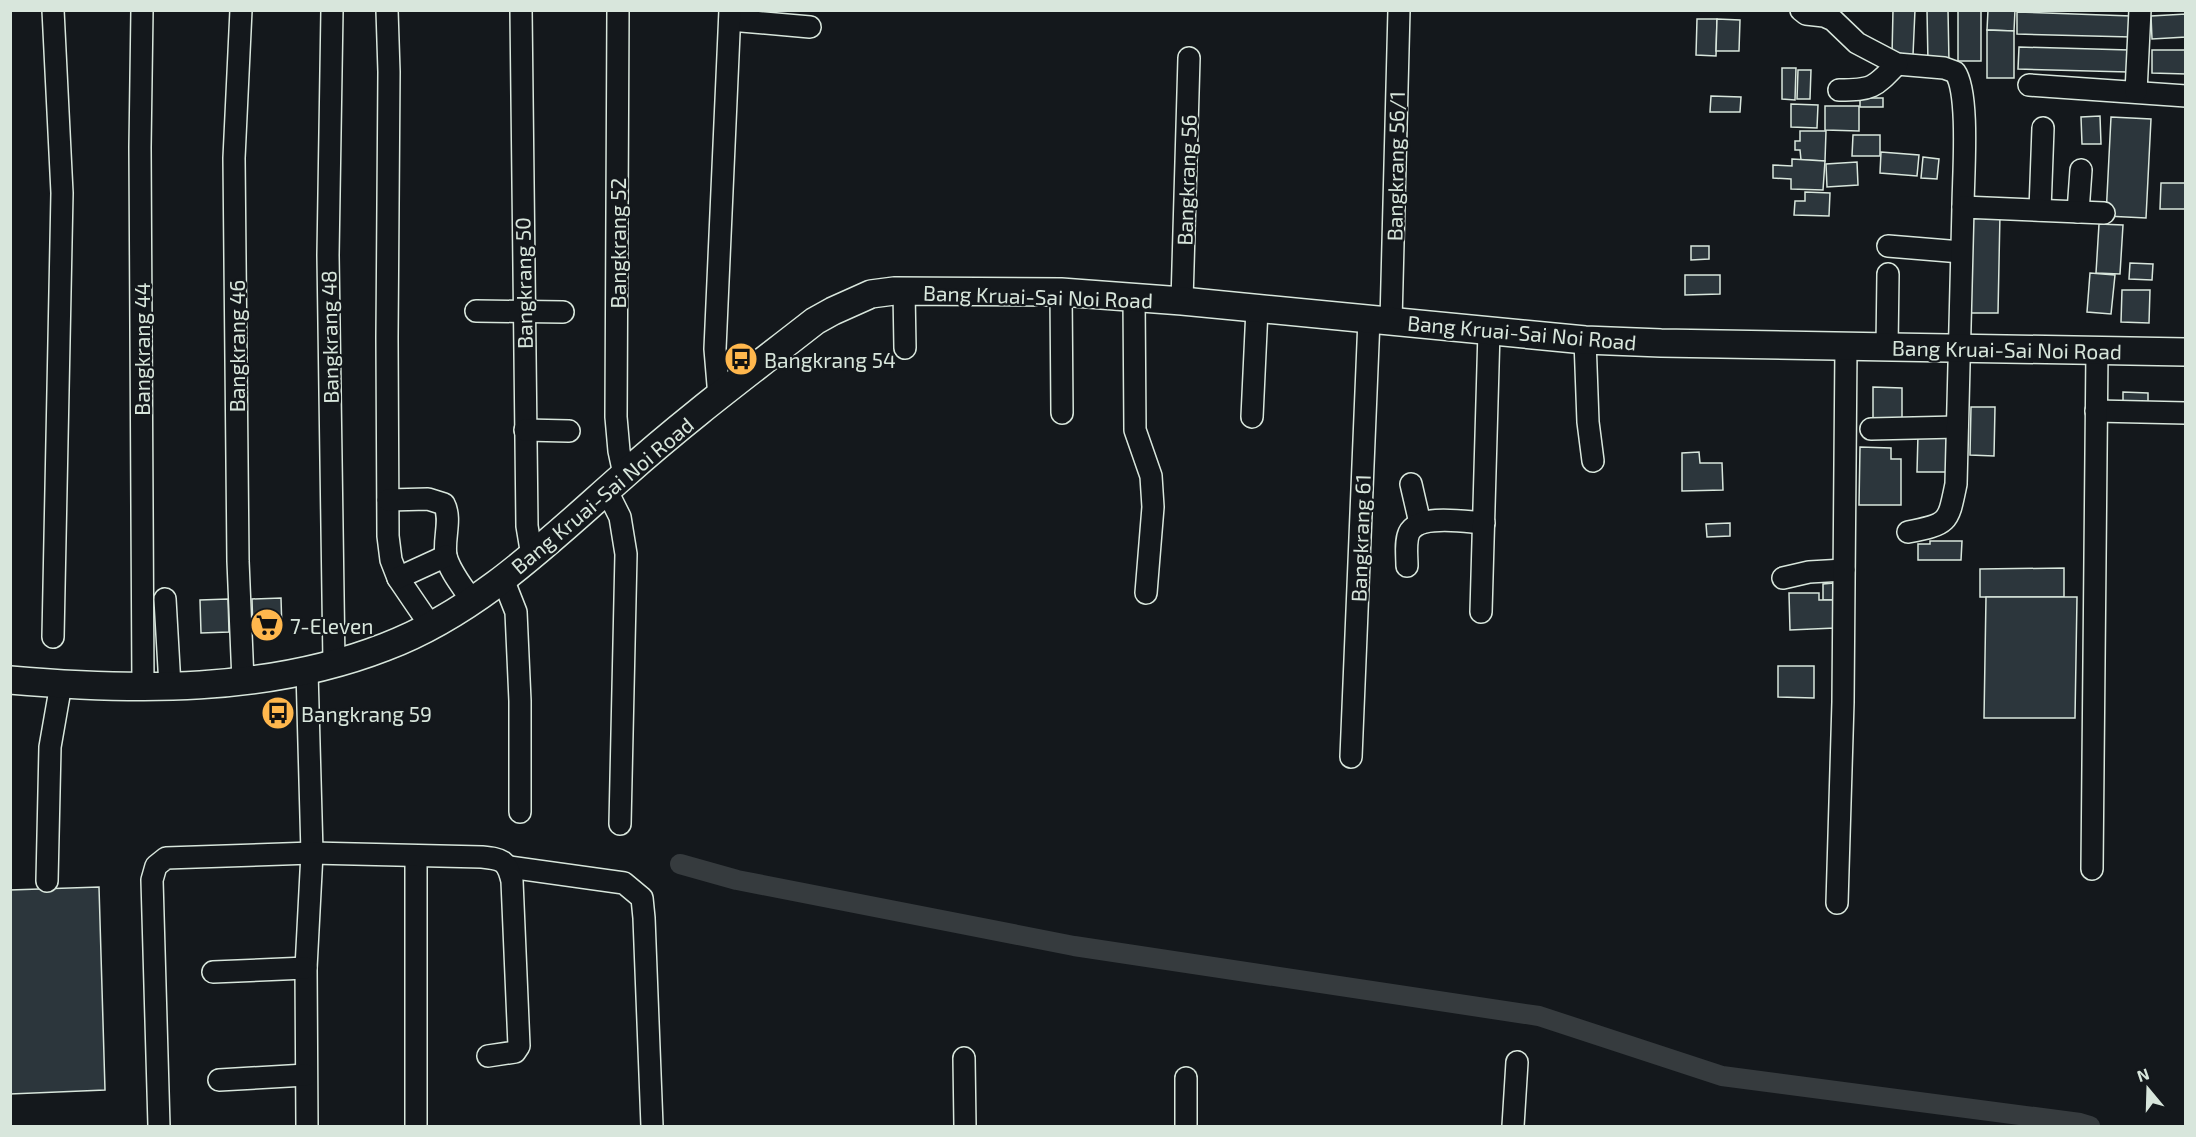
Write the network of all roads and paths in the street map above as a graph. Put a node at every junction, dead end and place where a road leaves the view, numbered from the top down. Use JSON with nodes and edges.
{"nodes":[{"id":1,"x":53,"y":10,"type":"edge"},
{"id":2,"x":142,"y":10,"type":"edge"},
{"id":3,"x":241,"y":10,"type":"edge"},
{"id":4,"x":332,"y":10,"type":"edge"},
{"id":5,"x":387,"y":10,"type":"edge"},
{"id":6,"x":520,"y":10,"type":"edge"},
{"id":7,"x":618,"y":10,"type":"edge"},
{"id":8,"x":1400,"y":10,"type":"edge"},
{"id":9,"x":1801,"y":10,"type":"edge"},
{"id":10,"x":2140,"y":10,"type":"edge"},
{"id":11,"x":730,"y":15,"type":"edge"},
{"id":12,"x":810,"y":27,"type":"dead end"},
{"id":13,"x":1189,"y":58,"type":"dead end"},
{"id":14,"x":1897,"y":64,"type":"junction"},
{"id":15,"x":2029,"y":85,"type":"dead end"},
{"id":16,"x":1839,"y":90,"type":"dead end"},
{"id":17,"x":2136,"y":92,"type":"junction"},
{"id":18,"x":2186,"y":96,"type":"edge"},
{"id":19,"x":2043,"y":128,"type":"dead end"},
{"id":20,"x":2081,"y":170,"type":"dead end"},
{"id":21,"x":1963,"y":207,"type":"junction"},
{"id":22,"x":2040,"y":210,"type":"junction"},
{"id":23,"x":2078,"y":212,"type":"junction"},
{"id":24,"x":2104,"y":213,"type":"dead end"},
{"id":25,"x":1888,"y":246,"type":"dead end"},
{"id":26,"x":1961,"y":252,"type":"junction"},
{"id":27,"x":1888,"y":274,"type":"dead end"},
{"id":28,"x":904,"y":291,"type":"junction"},
{"id":29,"x":1060,"y":292,"type":"junction"},
{"id":30,"x":1134,"y":298,"type":"junction"},
{"id":31,"x":1182,"y":302,"type":"junction"},
{"id":32,"x":1257,"y":309,"type":"junction"},
{"id":33,"x":476,"y":310,"type":"dead end"},
{"id":34,"x":523,"y":312,"type":"junction"},
{"id":35,"x":563,"y":312,"type":"dead end"},
{"id":36,"x":1380,"y":320,"type":"junction"},
{"id":37,"x":1489,"y":330,"type":"junction"},
{"id":38,"x":1585,"y":339,"type":"junction"},
{"id":39,"x":1846,"y":347,"type":"junction"},
{"id":40,"x":1887,"y":347,"type":"junction"},
{"id":41,"x":905,"y":348,"type":"dead end"},
{"id":42,"x":1958,"y":348,"type":"junction"},
{"id":43,"x":2097,"y":351,"type":"junction"},
{"id":44,"x":2186,"y":352,"type":"edge"},
{"id":45,"x":719,"y":397,"type":"junction"},
{"id":46,"x":2096,"y":411,"type":"junction"},
{"id":47,"x":1062,"y":413,"type":"dead end"},
{"id":48,"x":2186,"y":413,"type":"edge"},
{"id":49,"x":1252,"y":417,"type":"dead end"},
{"id":50,"x":1957,"y":427,"type":"junction"},
{"id":51,"x":1871,"y":429,"type":"dead end"},
{"id":52,"x":525,"y":430,"type":"junction"},
{"id":53,"x":568,"y":431,"type":"dead end"},
{"id":54,"x":1593,"y":461,"type":"dead end"},
{"id":55,"x":616,"y":482,"type":"junction"},
{"id":56,"x":1411,"y":484,"type":"dead end"},
{"id":57,"x":388,"y":500,"type":"junction"},
{"id":58,"x":1420,"y":523,"type":"junction"},
{"id":59,"x":1484,"y":523,"type":"junction"},
{"id":60,"x":1908,"y":532,"type":"dead end"},
{"id":61,"x":446,"y":556,"type":"junction"},
{"id":62,"x":532,"y":556,"type":"junction"},
{"id":63,"x":1407,"y":566,"type":"dead end"},
{"id":64,"x":1844,"y":570,"type":"junction"},
{"id":65,"x":398,"y":578,"type":"junction"},
{"id":66,"x":503,"y":579,"type":"junction"},
{"id":67,"x":1783,"y":579,"type":"dead end"},
{"id":68,"x":1146,"y":593,"type":"dead end"},
{"id":69,"x":165,"y":599,"type":"dead end"},
{"id":70,"x":472,"y":601,"type":"junction"},
{"id":71,"x":1481,"y":612,"type":"dead end"},
{"id":72,"x":430,"y":625,"type":"junction"},
{"id":73,"x":53,"y":637,"type":"dead end"},
{"id":74,"x":334,"y":663,"type":"junction"},
{"id":75,"x":307,"y":671,"type":"junction"},
{"id":76,"x":10,"y":680,"type":"edge"},
{"id":77,"x":243,"y":681,"type":"junction"},
{"id":78,"x":61,"y":684,"type":"junction"},
{"id":79,"x":170,"y":686,"type":"junction"},
{"id":80,"x":143,"y":687,"type":"junction"},
{"id":81,"x":1351,"y":758,"type":"dead end"},
{"id":82,"x":520,"y":812,"type":"dead end"},
{"id":83,"x":620,"y":824,"type":"dead end"},
{"id":84,"x":312,"y":853,"type":"junction"},
{"id":85,"x":416,"y":857,"type":"junction"},
{"id":86,"x":509,"y":867,"type":"junction"},
{"id":87,"x":2092,"y":869,"type":"dead end"},
{"id":88,"x":47,"y":881,"type":"dead end"},
{"id":89,"x":1837,"y":903,"type":"dead end"},
{"id":90,"x":306,"y":968,"type":"junction"},
{"id":91,"x":213,"y":972,"type":"dead end"},
{"id":92,"x":488,"y":1056,"type":"dead end"},
{"id":93,"x":964,"y":1058,"type":"dead end"},
{"id":94,"x":1517,"y":1062,"type":"dead end"},
{"id":95,"x":306,"y":1075,"type":"junction"},
{"id":96,"x":1186,"y":1078,"type":"dead end"},
{"id":97,"x":219,"y":1080,"type":"dead end"},
{"id":98,"x":159,"y":1126,"type":"edge"},
{"id":99,"x":307,"y":1126,"type":"edge"},
{"id":100,"x":416,"y":1126,"type":"edge"},
{"id":101,"x":652,"y":1126,"type":"edge"},
{"id":102,"x":965,"y":1126,"type":"edge"},
{"id":103,"x":1186,"y":1126,"type":"edge"},
{"id":104,"x":1513,"y":1126,"type":"edge"}],
"edges":[{"from":1,"to":73,"type":"street"},
{"from":2,"to":80,"type":"street","name":"Bangkrang 44"},
{"from":3,"to":77,"type":"street","name":"Bangkrang 46"},
{"from":4,"to":74,"type":"street","name":"Bangkrang 48"},
{"from":5,"to":57,"type":"street"},
{"from":6,"to":34,"type":"street","name":"Bangkrang 50"},
{"from":7,"to":55,"type":"street","name":"Bangkrang 52"},
{"from":8,"to":36,"type":"street","name":"Bangkrang 56/1"},
{"from":9,"to":14,"type":"street"},
{"from":10,"to":17,"type":"street"},
{"from":11,"to":12,"type":"street"},
{"from":11,"to":45,"type":"street"},
{"from":13,"to":31,"type":"street","name":"Bangkrang 56"},
{"from":14,"to":16,"type":"street"},
{"from":14,"to":21,"type":"street"},
{"from":15,"to":17,"type":"street"},
{"from":17,"to":18,"type":"street"},
{"from":19,"to":22,"type":"street"},
{"from":20,"to":23,"type":"street"},
{"from":21,"to":22,"type":"street"},
{"from":21,"to":26,"type":"street"},
{"from":22,"to":23,"type":"street"},
{"from":23,"to":24,"type":"street"},
{"from":25,"to":26,"type":"street"},
{"from":26,"to":42,"type":"street"},
{"from":27,"to":40,"type":"street"},
{"from":28,"to":29,"type":"main road","name":"Bang Kruai-Sai Noi Road"},
{"from":28,"to":41,"type":"street"},
{"from":28,"to":45,"type":"main road","name":"Bang Kruai-Sai Noi Road"},
{"from":29,"to":30,"type":"main road","name":"Bang Kruai-Sai Noi Road"},
{"from":29,"to":47,"type":"street"},
{"from":30,"to":31,"type":"main road","name":"Bang Kruai-Sai Noi Road"},
{"from":30,"to":68,"type":"street"},
{"from":31,"to":32,"type":"main road","name":"Bang Kruai-Sai Noi Road"},
{"from":32,"to":36,"type":"main road","name":"Bang Kruai-Sai Noi Road"},
{"from":32,"to":49,"type":"street"},
{"from":33,"to":34,"type":"street"},
{"from":34,"to":35,"type":"street"},
{"from":34,"to":52,"type":"street","name":"Bangkrang 50"},
{"from":36,"to":37,"type":"main road","name":"Bang Kruai-Sai Noi Road"},
{"from":36,"to":81,"type":"street","name":"Bangkrang 61"},
{"from":37,"to":38,"type":"main road","name":"Bang Kruai-Sai Noi Road"},
{"from":37,"to":59,"type":"street"},
{"from":38,"to":39,"type":"main road","name":"Bang Kruai-Sai Noi Road"},
{"from":38,"to":54,"type":"street"},
{"from":39,"to":40,"type":"main road","name":"Bang Kruai-Sai Noi Road"},
{"from":39,"to":64,"type":"street"},
{"from":40,"to":42,"type":"main road","name":"Bang Kruai-Sai Noi Road"},
{"from":42,"to":43,"type":"main road","name":"Bang Kruai-Sai Noi Road"},
{"from":42,"to":50,"type":"street"},
{"from":43,"to":44,"type":"main road","name":"Bang Kruai-Sai Noi Road"},
{"from":43,"to":46,"type":"street"},
{"from":45,"to":55,"type":"main road","name":"Bang Kruai-Sai Noi Road"},
{"from":46,"to":48,"type":"street"},
{"from":46,"to":87,"type":"street"},
{"from":50,"to":51,"type":"street"},
{"from":50,"to":60,"type":"street"},
{"from":52,"to":53,"type":"street"},
{"from":52,"to":62,"type":"street","name":"Bangkrang 50"},
{"from":55,"to":62,"type":"main road","name":"Bang Kruai-Sai Noi Road"},
{"from":55,"to":83,"type":"street","name":"Bangkrang 52"},
{"from":56,"to":58,"type":"street"},
{"from":57,"to":61,"type":"street"},
{"from":57,"to":65,"type":"street"},
{"from":58,"to":59,"type":"street"},
{"from":58,"to":63,"type":"street"},
{"from":59,"to":71,"type":"street"},
{"from":61,"to":65,"type":"street"},
{"from":61,"to":70,"type":"street"},
{"from":62,"to":66,"type":"main road","name":"Bang Kruai-Sai Noi Road"},
{"from":64,"to":67,"type":"street"},
{"from":64,"to":89,"type":"street"},
{"from":65,"to":72,"type":"street"},
{"from":66,"to":70,"type":"main road","name":"Bang Kruai-Sai Noi Road"},
{"from":66,"to":82,"type":"street"},
{"from":69,"to":79,"type":"street"},
{"from":70,"to":72,"type":"main road","name":"Bang Kruai-Sai Noi Road"},
{"from":72,"to":74,"type":"main road","name":"Bang Kruai-Sai Noi Road"},
{"from":74,"to":75,"type":"main road","name":"Bang Kruai-Sai Noi Road"},
{"from":75,"to":77,"type":"main road","name":"Bang Kruai-Sai Noi Road"},
{"from":75,"to":84,"type":"street"},
{"from":76,"to":78,"type":"main road","name":"Bang Kruai-Sai Noi Road"},
{"from":77,"to":79,"type":"main road","name":"Bang Kruai-Sai Noi Road"},
{"from":78,"to":80,"type":"main road","name":"Bang Kruai-Sai Noi Road"},
{"from":78,"to":88,"type":"street"},
{"from":79,"to":80,"type":"main road","name":"Bang Kruai-Sai Noi Road"},
{"from":84,"to":85,"type":"street"},
{"from":84,"to":90,"type":"street"},
{"from":84,"to":98,"type":"street"},
{"from":85,"to":86,"type":"street"},
{"from":85,"to":100,"type":"street"},
{"from":86,"to":92,"type":"street"},
{"from":86,"to":101,"type":"street"},
{"from":90,"to":91,"type":"street"},
{"from":90,"to":95,"type":"street"},
{"from":93,"to":102,"type":"street"},
{"from":94,"to":104,"type":"street"},
{"from":95,"to":97,"type":"street"},
{"from":95,"to":99,"type":"street"},
{"from":96,"to":103,"type":"street"}]}
